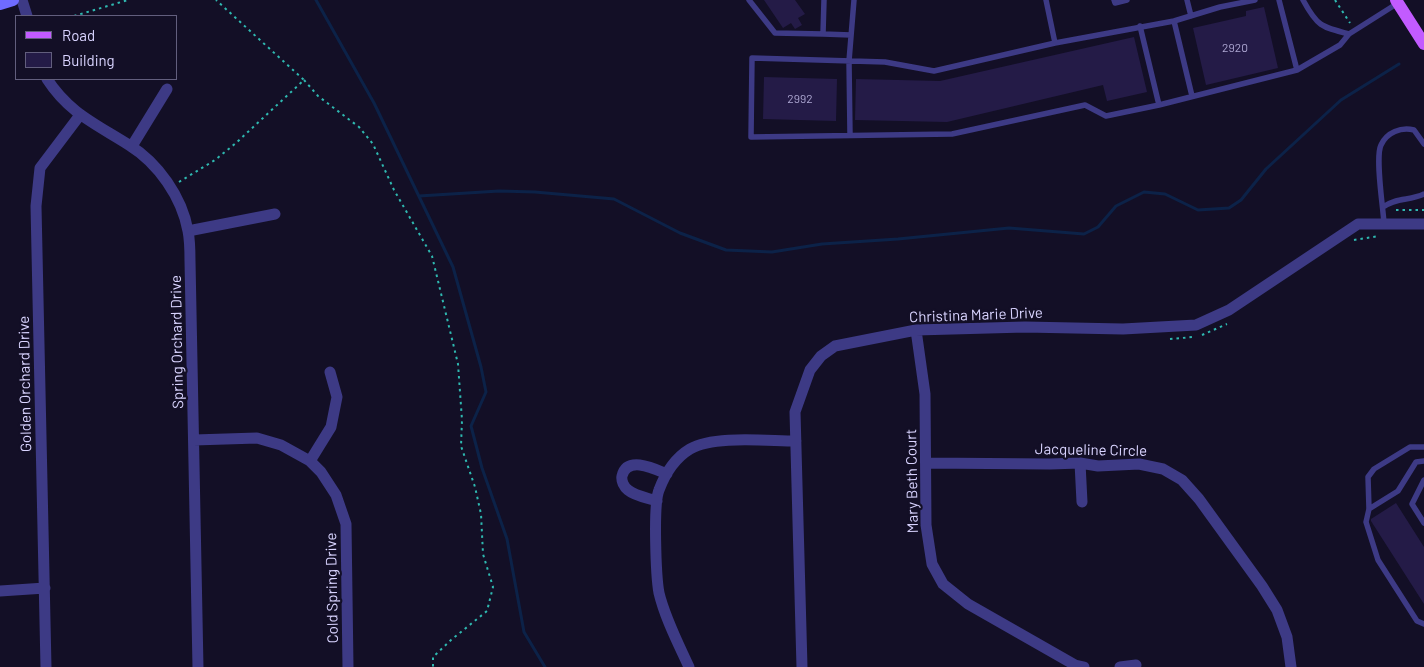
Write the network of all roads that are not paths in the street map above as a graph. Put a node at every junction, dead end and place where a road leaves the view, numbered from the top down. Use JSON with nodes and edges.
{"nodes":[{"id":1,"x":13,"y":0,"type":"edge"},
{"id":2,"x":22,"y":0,"type":"edge"},
{"id":3,"x":749,"y":0,"type":"edge"},
{"id":4,"x":824,"y":0,"type":"edge"},
{"id":5,"x":854,"y":0,"type":"edge"},
{"id":6,"x":1046,"y":0,"type":"edge"},
{"id":7,"x":1114,"y":0,"type":"edge"},
{"id":8,"x":1127,"y":0,"type":"edge"},
{"id":9,"x":1187,"y":0,"type":"edge"},
{"id":10,"x":1255,"y":0,"type":"edge"},
{"id":11,"x":1279,"y":0,"type":"edge"},
{"id":12,"x":1303,"y":0,"type":"edge"},
{"id":13,"x":1399,"y":1,"type":"edge"},
{"id":14,"x":0,"y":4,"type":"edge"},
{"id":15,"x":27,"y":15,"type":"edge"},
{"id":16,"x":1191,"y":16,"type":"junction"},
{"id":17,"x":1174,"y":21,"type":"junction"},
{"id":18,"x":1140,"y":26,"type":"junction"},
{"id":19,"x":823,"y":34,"type":"junction"},
{"id":20,"x":1349,"y":34,"type":"junction"},
{"id":21,"x":851,"y":35,"type":"junction"},
{"id":22,"x":1055,"y":43,"type":"junction"},
{"id":23,"x":1424,"y":44,"type":"edge"},
{"id":24,"x":849,"y":61,"type":"junction"},
{"id":25,"x":1297,"y":70,"type":"junction"},
{"id":26,"x":48,"y":80,"type":"edge"},
{"id":27,"x":167,"y":89,"type":"dead end"},
{"id":28,"x":1192,"y":96,"type":"junction"},
{"id":29,"x":1159,"y":105,"type":"junction"},
{"id":30,"x":80,"y":115,"type":"junction"},
{"id":31,"x":850,"y":134,"type":"junction"},
{"id":32,"x":1424,"y":144,"type":"edge"},
{"id":33,"x":132,"y":146,"type":"junction"},
{"id":34,"x":1424,"y":194,"type":"edge"},
{"id":35,"x":1383,"y":207,"type":"junction"},
{"id":36,"x":275,"y":214,"type":"dead end"},
{"id":37,"x":1384,"y":223,"type":"junction"},
{"id":38,"x":1424,"y":224,"type":"edge"},
{"id":39,"x":188,"y":230,"type":"junction"},
{"id":40,"x":916,"y":330,"type":"junction"},
{"id":41,"x":330,"y":372,"type":"dead end"},
{"id":42,"x":194,"y":440,"type":"junction"},
{"id":43,"x":796,"y":440,"type":"junction"},
{"id":44,"x":1424,"y":447,"type":"edge"},
{"id":45,"x":310,"y":460,"type":"junction"},
{"id":46,"x":1424,"y":461,"type":"edge"},
{"id":47,"x":926,"y":463,"type":"junction"},
{"id":48,"x":1080,"y":463,"type":"junction"},
{"id":49,"x":667,"y":474,"type":"junction"},
{"id":50,"x":1424,"y":480,"type":"edge"},
{"id":51,"x":657,"y":501,"type":"junction"},
{"id":52,"x":1082,"y":502,"type":"dead end"},
{"id":53,"x":1369,"y":509,"type":"junction"},
{"id":54,"x":1424,"y":523,"type":"edge"},
{"id":55,"x":45,"y":588,"type":"junction"},
{"id":56,"x":0,"y":591,"type":"edge"},
{"id":57,"x":1424,"y":624,"type":"edge"},
{"id":58,"x":1136,"y":666,"type":"dead end"},
{"id":59,"x":46,"y":667,"type":"edge"},
{"id":60,"x":198,"y":667,"type":"edge"},
{"id":61,"x":348,"y":667,"type":"edge"},
{"id":62,"x":688,"y":667,"type":"edge"},
{"id":63,"x":802,"y":667,"type":"edge"},
{"id":64,"x":1084,"y":667,"type":"edge"},
{"id":65,"x":1120,"y":667,"type":"edge"},
{"id":66,"x":1292,"y":667,"type":"edge"}],
"edges":[{"from":1,"to":14,"type":"main road"},
{"from":2,"to":15,"type":"street"},
{"from":3,"to":19,"type":"lane"},
{"from":4,"to":19,"type":"lane"},
{"from":5,"to":21,"type":"lane"},
{"from":6,"to":22,"type":"lane"},
{"from":7,"to":8,"type":"lane"},
{"from":9,"to":16,"type":"lane"},
{"from":10,"to":16,"type":"lane"},
{"from":11,"to":25,"type":"lane"},
{"from":12,"to":20,"type":"lane"},
{"from":13,"to":20,"type":"lane"},
{"from":13,"to":23,"type":"main road"},
{"from":16,"to":17,"type":"lane"},
{"from":17,"to":18,"type":"lane"},
{"from":17,"to":28,"type":"lane"},
{"from":18,"to":22,"type":"lane"},
{"from":18,"to":29,"type":"lane"},
{"from":19,"to":21,"type":"lane"},
{"from":20,"to":25,"type":"lane"},
{"from":21,"to":24,"type":"lane"},
{"from":22,"to":24,"type":"lane"},
{"from":24,"to":31,"type":"lane"},
{"from":24,"to":31,"type":"lane"},
{"from":25,"to":28,"type":"lane"},
{"from":26,"to":30,"type":"street","name":"Spring Orchard Drive"},
{"from":27,"to":33,"type":"street"},
{"from":28,"to":29,"type":"lane"},
{"from":29,"to":31,"type":"lane"},
{"from":30,"to":33,"type":"street","name":"Spring Orchard Drive"},
{"from":30,"to":55,"type":"street","name":"Golden Orchard Drive"},
{"from":32,"to":35,"type":"lane"},
{"from":33,"to":39,"type":"street","name":"Spring Orchard Drive"},
{"from":34,"to":35,"type":"lane"},
{"from":35,"to":37,"type":"lane"},
{"from":36,"to":39,"type":"street"},
{"from":37,"to":38,"type":"street","name":"Christina Marie Drive"},
{"from":37,"to":40,"type":"street","name":"Christina Marie Drive"},
{"from":39,"to":42,"type":"street","name":"Spring Orchard Drive"},
{"from":40,"to":43,"type":"street","name":"Christina Marie Drive"},
{"from":40,"to":47,"type":"street","name":"Mary Beth Court"},
{"from":41,"to":45,"type":"street"},
{"from":42,"to":45,"type":"street","name":"Cold Spring Drive"},
{"from":42,"to":60,"type":"street","name":"Spring Orchard Drive"},
{"from":43,"to":49,"type":"street"},
{"from":43,"to":63,"type":"street","name":"Christina Marie Drive"},
{"from":44,"to":53,"type":"lane"},
{"from":45,"to":61,"type":"street","name":"Cold Spring Drive"},
{"from":46,"to":53,"type":"lane"},
{"from":47,"to":48,"type":"street","name":"Jacqueline Circle"},
{"from":47,"to":64,"type":"street","name":"Mary Beth Court"},
{"from":48,"to":52,"type":"street"},
{"from":48,"to":66,"type":"street","name":"Jacqueline Circle"},
{"from":49,"to":51,"type":"street"},
{"from":49,"to":51,"type":"street"},
{"from":50,"to":54,"type":"lane"},
{"from":51,"to":62,"type":"street"},
{"from":53,"to":57,"type":"lane"},
{"from":55,"to":56,"type":"street"},
{"from":55,"to":59,"type":"street","name":"Golden Orchard Drive"},
{"from":58,"to":65,"type":"street"}]}
